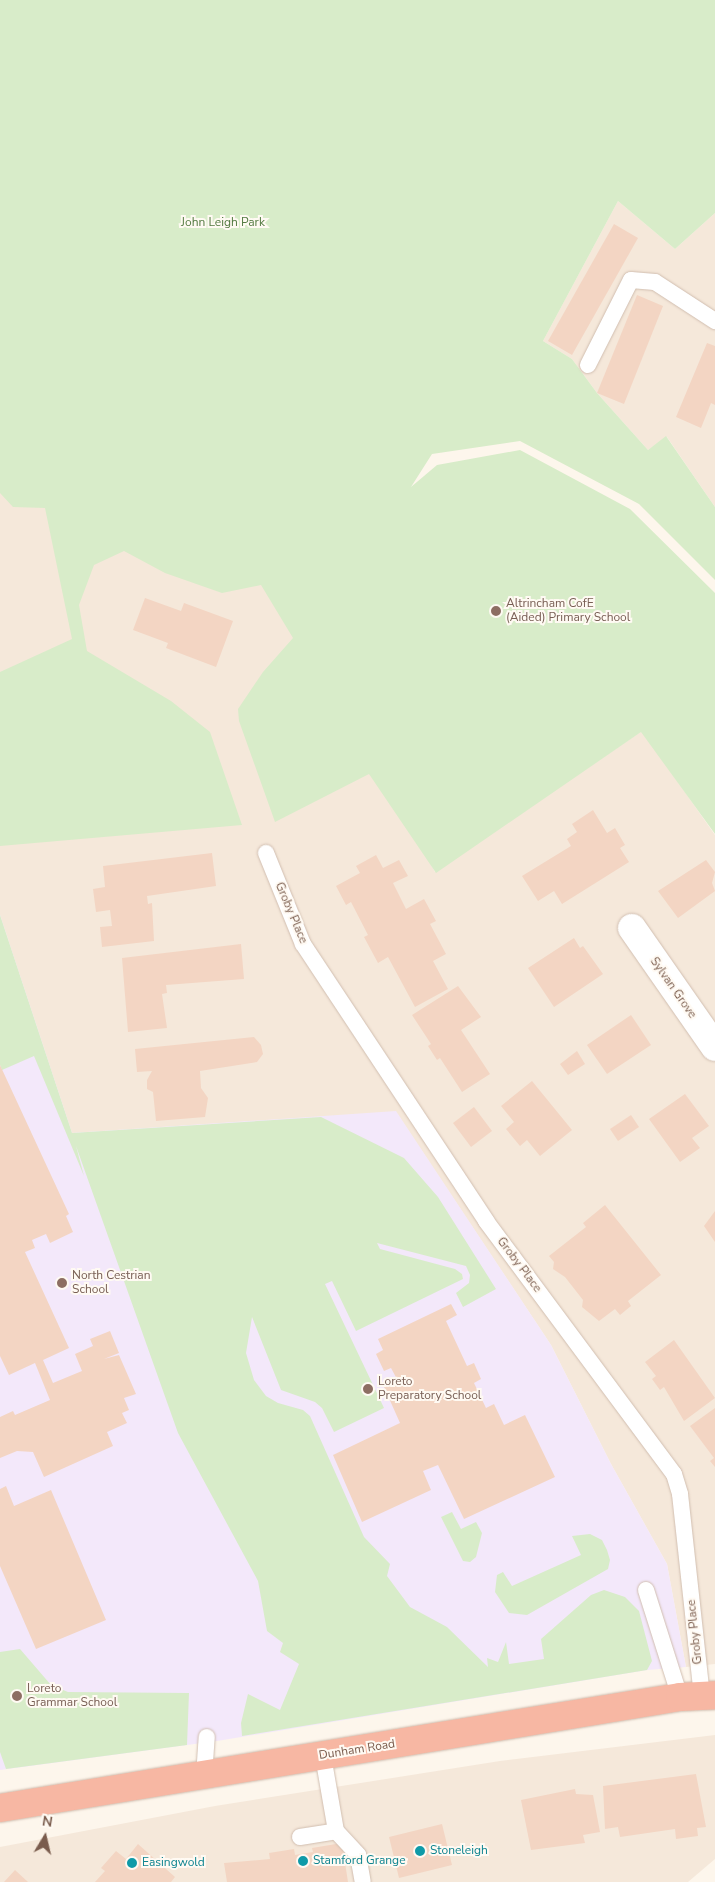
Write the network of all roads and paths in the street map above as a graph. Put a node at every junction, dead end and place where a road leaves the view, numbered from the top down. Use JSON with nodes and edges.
{"nodes":[{"id":1,"x":715,"y":321,"type":"edge"},
{"id":2,"x":588,"y":365,"type":"dead end"},
{"id":3,"x":266,"y":853,"type":"dead end"},
{"id":4,"x":632,"y":928,"type":"dead end"},
{"id":5,"x":715,"y":1047,"type":"edge"},
{"id":6,"x":646,"y":1590,"type":"dead end"},
{"id":7,"x":699,"y":1696,"type":"edge"},
{"id":8,"x":207,"y":1737,"type":"dead end"},
{"id":9,"x":323,"y":1756,"type":"junction"},
{"id":10,"x":204,"y":1776,"type":"junction"},
{"id":11,"x":0,"y":1805,"type":"edge"},
{"id":12,"x":336,"y":1831,"type":"junction"},
{"id":13,"x":300,"y":1837,"type":"dead end"},
{"id":14,"x":363,"y":1882,"type":"edge"}],
"edges":[{"from":1,"to":2,"type":"lane"},
{"from":3,"to":7,"type":"lane","name":"Groby Place"},
{"from":4,"to":5,"type":"street","name":"Sylvan Grove"},
{"from":6,"to":7,"type":"lane"},
{"from":7,"to":9,"type":"highway","name":"Dunham Road"},
{"from":8,"to":10,"type":"lane"},
{"from":9,"to":10,"type":"highway","name":"Dunham Road"},
{"from":9,"to":12,"type":"lane"},
{"from":10,"to":11,"type":"highway","name":"Dunham Road"},
{"from":12,"to":13,"type":"lane"},
{"from":12,"to":14,"type":"lane"}]}
